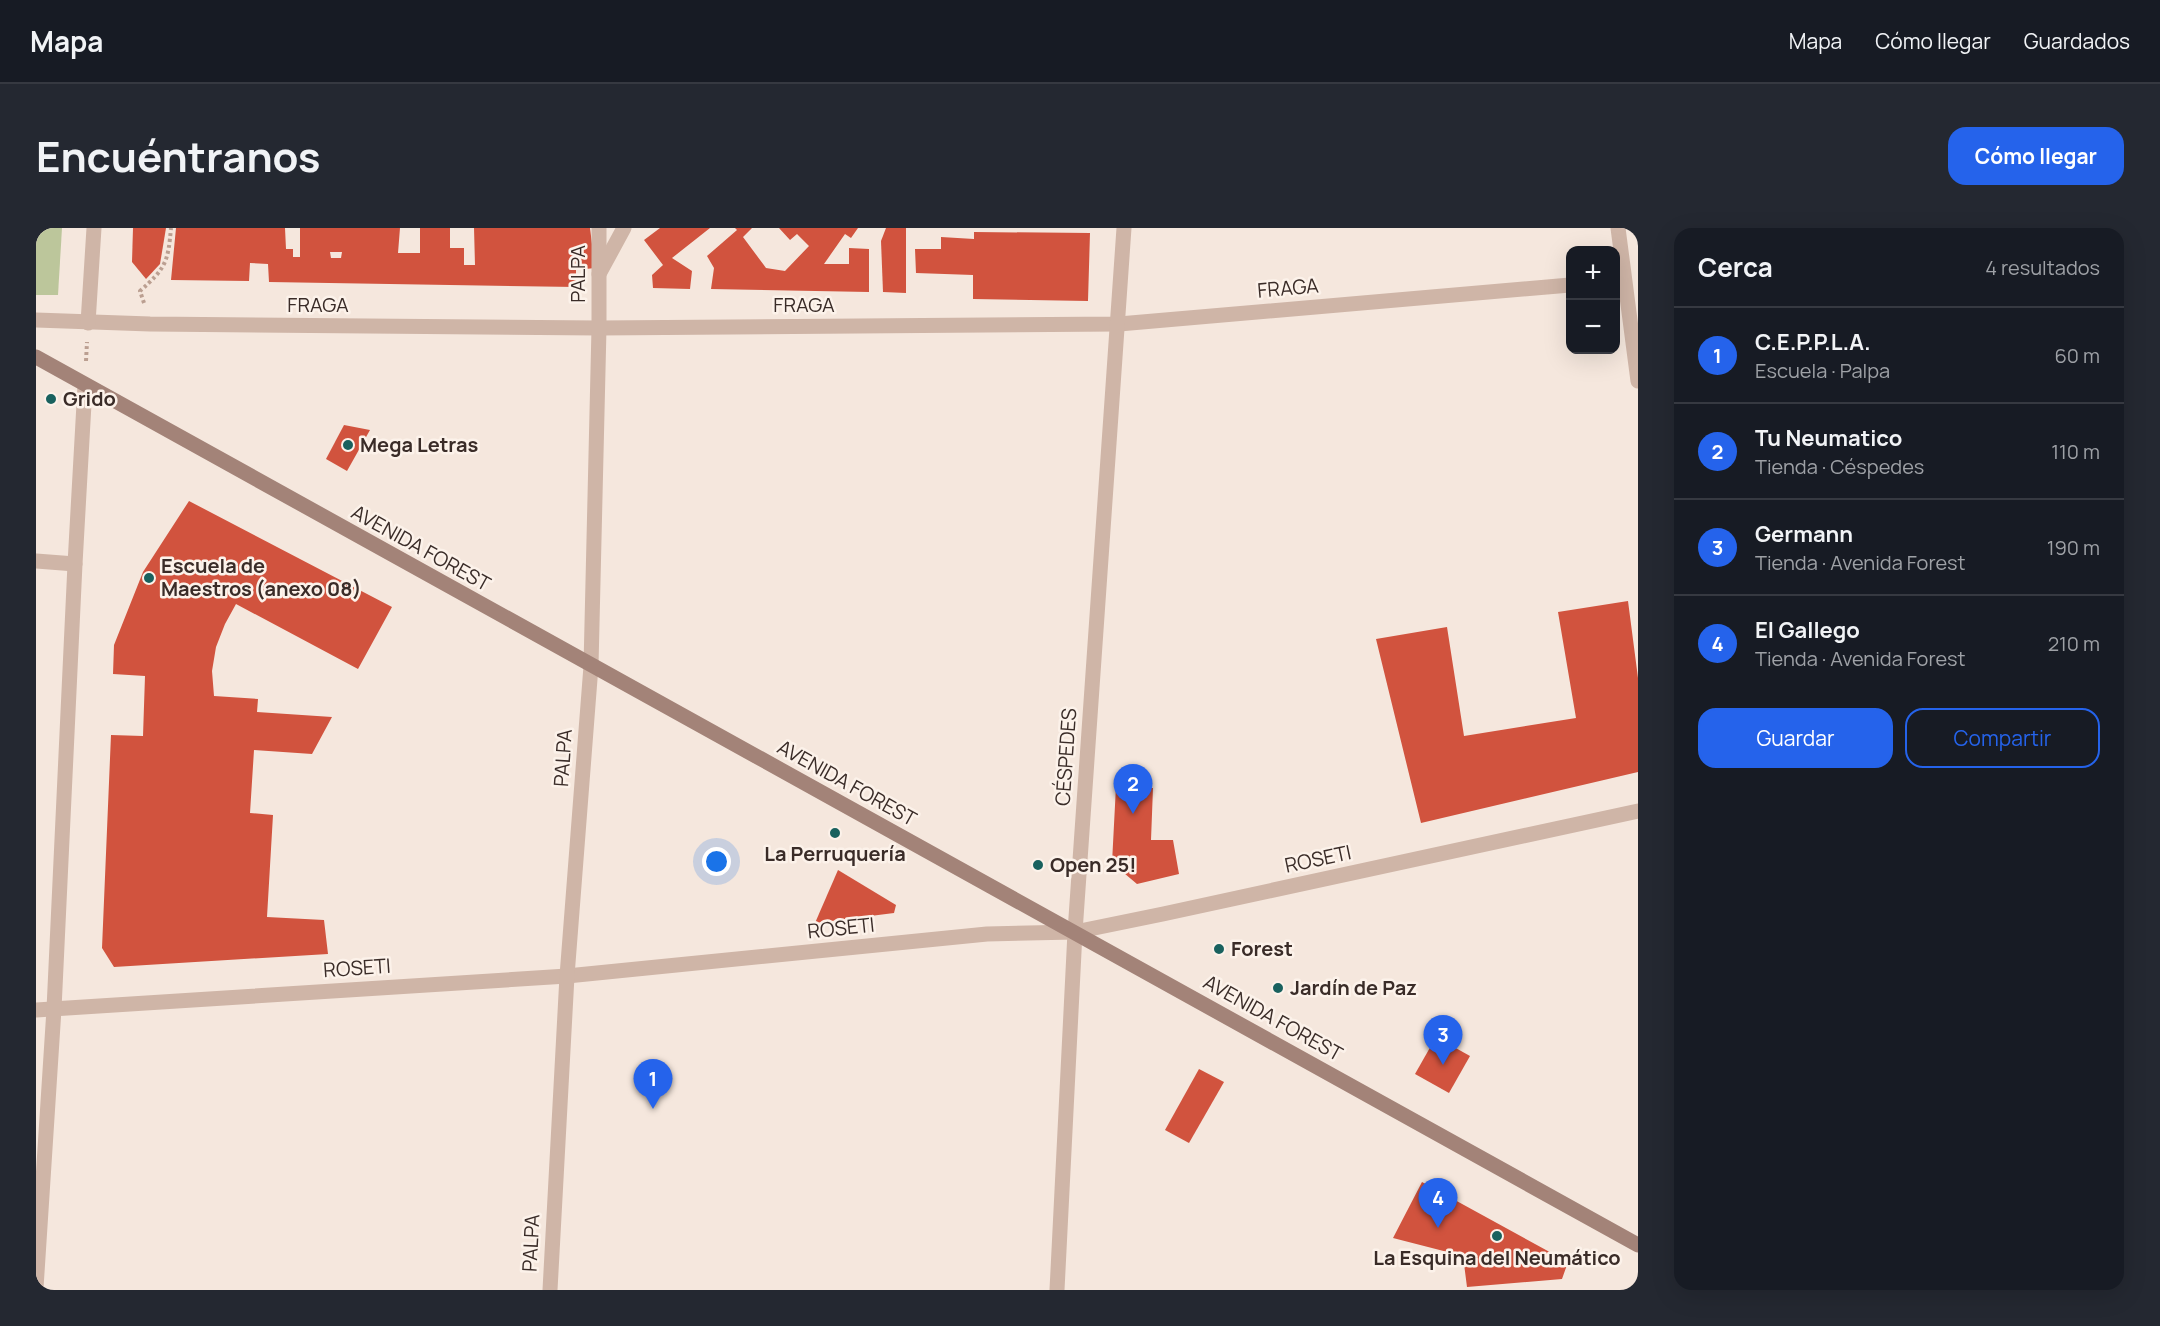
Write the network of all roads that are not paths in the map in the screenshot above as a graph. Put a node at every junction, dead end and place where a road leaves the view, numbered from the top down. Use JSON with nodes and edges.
{"nodes":[{"id":1,"x":94,"y":228,"type":"edge"},
{"id":2,"x":599,"y":228,"type":"edge"},
{"id":3,"x":624,"y":228,"type":"edge"},
{"id":4,"x":1124,"y":228,"type":"edge"},
{"id":5,"x":1618,"y":228,"type":"edge"},
{"id":6,"x":599,"y":274,"type":"junction"},
{"id":7,"x":1627,"y":279,"type":"edge"},
{"id":8,"x":1566,"y":285,"type":"edge"},
{"id":9,"x":36,"y":320,"type":"edge"},
{"id":10,"x":88,"y":323,"type":"junction"},
{"id":11,"x":1119,"y":324,"type":"junction"},
{"id":12,"x":599,"y":328,"type":"junction"},
{"id":13,"x":36,"y":357,"type":"edge"},
{"id":14,"x":1638,"y":381,"type":"edge"},
{"id":15,"x":85,"y":386,"type":"junction"},
{"id":16,"x":36,"y":561,"type":"edge"},
{"id":17,"x":75,"y":564,"type":"junction"},
{"id":18,"x":591,"y":666,"type":"junction"},
{"id":19,"x":1638,"y":811,"type":"edge"},
{"id":20,"x":1075,"y":932,"type":"junction"},
{"id":21,"x":567,"y":976,"type":"junction"},
{"id":22,"x":54,"y":1009,"type":"junction"},
{"id":23,"x":36,"y":1010,"type":"edge"},
{"id":24,"x":1638,"y":1245,"type":"edge"},
{"id":25,"x":36,"y":1288,"type":"edge"},
{"id":26,"x":550,"y":1290,"type":"edge"},
{"id":27,"x":1057,"y":1290,"type":"edge"}],
"edges":[{"from":1,"to":10,"type":"street"},
{"from":2,"to":6,"type":"street","name":"PALPA"},
{"from":3,"to":6,"type":"street"},
{"from":4,"to":11,"type":"street","name":"CÉSPEDES"},
{"from":5,"to":7,"type":"street"},
{"from":6,"to":12,"type":"street","name":"PALPA"},
{"from":7,"to":14,"type":"street"},
{"from":8,"to":11,"type":"street","name":"FRAGA"},
{"from":9,"to":10,"type":"street","name":"FRAGA"},
{"from":10,"to":12,"type":"street","name":"FRAGA"},
{"from":11,"to":12,"type":"street","name":"FRAGA"},
{"from":11,"to":20,"type":"street","name":"CÉSPEDES"},
{"from":12,"to":18,"type":"street","name":"PALPA"},
{"from":13,"to":15,"type":"main road","name":"AVENIDA FOREST"},
{"from":15,"to":17,"type":"street"},
{"from":15,"to":18,"type":"main road","name":"AVENIDA FOREST"},
{"from":16,"to":17,"type":"street"},
{"from":17,"to":22,"type":"street"},
{"from":18,"to":20,"type":"main road","name":"AVENIDA FOREST"},
{"from":18,"to":21,"type":"street","name":"PALPA"},
{"from":19,"to":20,"type":"street","name":"ROSETI"},
{"from":20,"to":21,"type":"street","name":"ROSETI"},
{"from":20,"to":24,"type":"main road","name":"AVENIDA FOREST"},
{"from":20,"to":27,"type":"street","name":"CÉSPEDES"},
{"from":21,"to":22,"type":"street","name":"ROSETI"},
{"from":21,"to":26,"type":"street","name":"PALPA"},
{"from":22,"to":23,"type":"street","name":"ROSETI"},
{"from":22,"to":25,"type":"street"}]}
